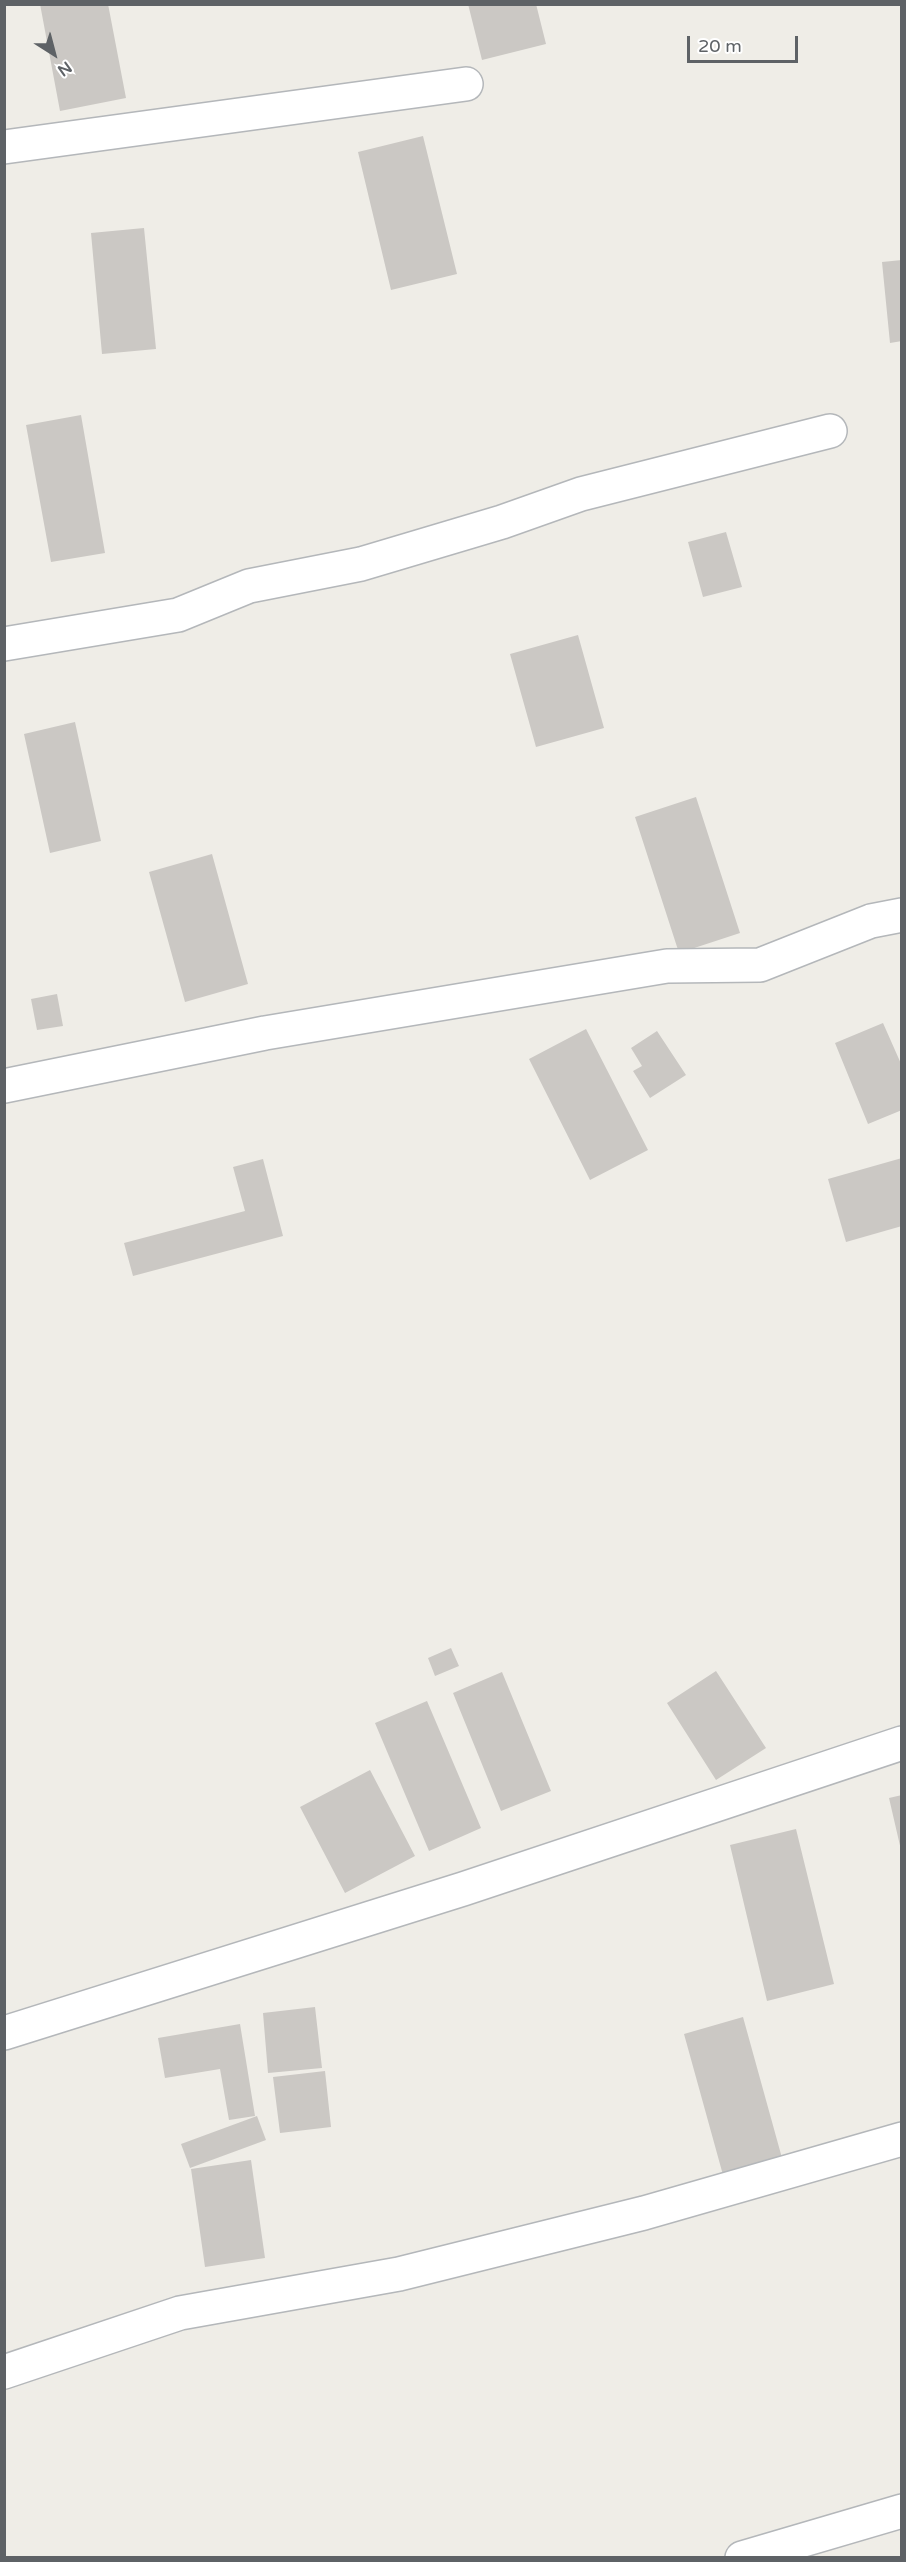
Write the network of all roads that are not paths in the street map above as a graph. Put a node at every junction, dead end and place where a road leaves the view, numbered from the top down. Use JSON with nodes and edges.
{"nodes":[{"id":1,"x":466,"y":84,"type":"dead end"},
{"id":2,"x":4,"y":147,"type":"edge"},
{"id":3,"x":830,"y":431,"type":"dead end"},
{"id":4,"x":4,"y":644,"type":"edge"},
{"id":5,"x":902,"y":915,"type":"edge"},
{"id":6,"x":4,"y":1086,"type":"edge"},
{"id":7,"x":902,"y":1743,"type":"edge"},
{"id":8,"x":4,"y":2034,"type":"edge"},
{"id":9,"x":902,"y":2139,"type":"edge"},
{"id":10,"x":4,"y":2372,"type":"edge"},
{"id":11,"x":902,"y":2511,"type":"edge"},
{"id":12,"x":742,"y":2558,"type":"edge"}],
"edges":[{"from":1,"to":2,"type":"street"},
{"from":3,"to":4,"type":"street"},
{"from":5,"to":6,"type":"street"},
{"from":7,"to":8,"type":"street"},
{"from":9,"to":10,"type":"street"},
{"from":11,"to":12,"type":"street"}]}
